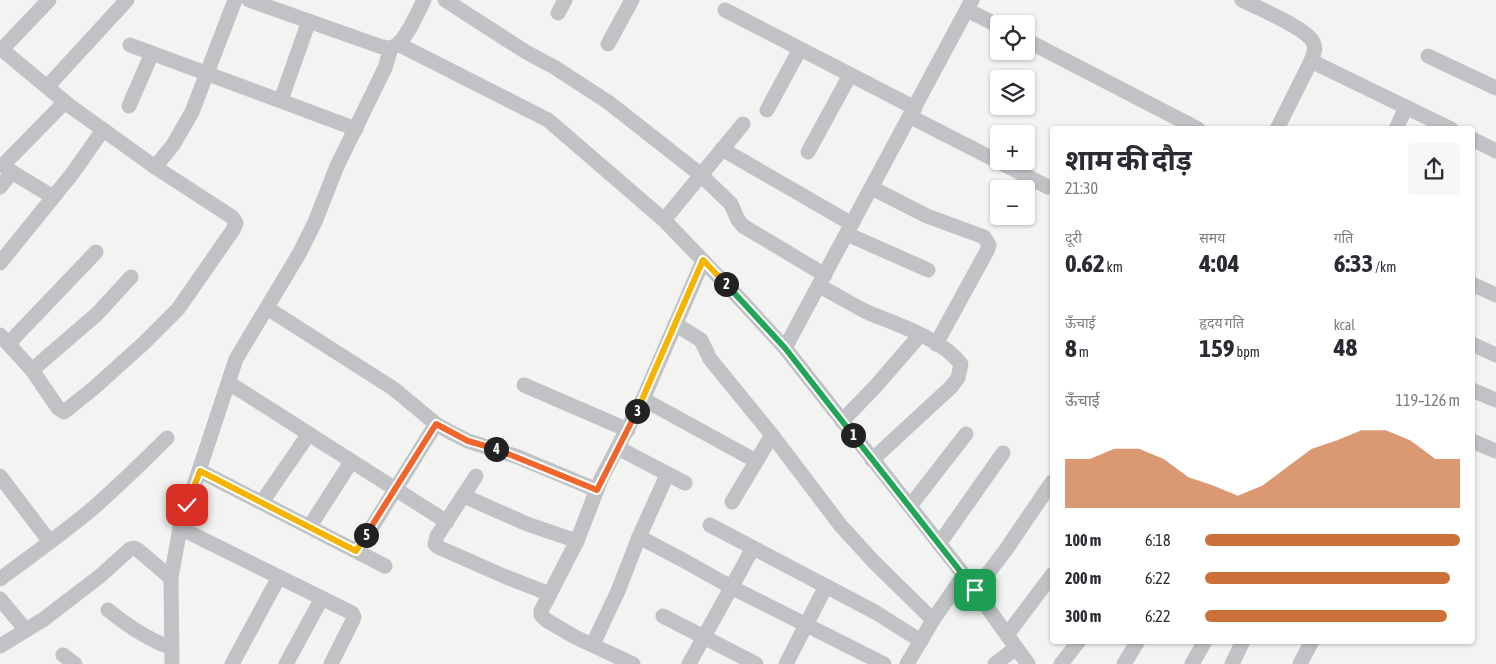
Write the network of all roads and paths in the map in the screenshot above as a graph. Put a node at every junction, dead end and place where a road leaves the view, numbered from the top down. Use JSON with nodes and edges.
{"nodes":[{"id":1,"x":49,"y":0,"type":"edge"},
{"id":2,"x":127,"y":0,"type":"edge"},
{"id":3,"x":235,"y":0,"type":"edge"},
{"id":4,"x":249,"y":0,"type":"edge"},
{"id":5,"x":424,"y":0,"type":"edge"},
{"id":6,"x":445,"y":0,"type":"edge"},
{"id":7,"x":632,"y":0,"type":"edge"},
{"id":8,"x":1242,"y":0,"type":"edge"},
{"id":9,"x":970,"y":5,"type":"edge"},
{"id":10,"x":725,"y":10,"type":"dead end"},
{"id":11,"x":990,"y":19,"type":"edge"},
{"id":12,"x":309,"y":21,"type":"junction"},
{"id":13,"x":608,"y":44,"type":"dead end"},
{"id":14,"x":130,"y":45,"type":"dead end"},
{"id":15,"x":1035,"y":45,"type":"edge"},
{"id":16,"x":394,"y":46,"type":"junction"},
{"id":17,"x":800,"y":49,"type":"junction"},
{"id":18,"x":152,"y":53,"type":"junction"},
{"id":19,"x":1428,"y":56,"type":"dead end"},
{"id":20,"x":1311,"y":61,"type":"junction"},
{"id":21,"x":208,"y":72,"type":"junction"},
{"id":22,"x":850,"y":75,"type":"junction"},
{"id":23,"x":47,"y":87,"type":"junction"},
{"id":24,"x":1496,"y":88,"type":"edge"},
{"id":25,"x":281,"y":100,"type":"junction"},
{"id":26,"x":65,"y":102,"type":"junction"},
{"id":27,"x":129,"y":106,"type":"dead end"},
{"id":28,"x":1406,"y":107,"type":"junction"},
{"id":29,"x":767,"y":110,"type":"dead end"},
{"id":30,"x":913,"y":113,"type":"junction"},
{"id":31,"x":743,"y":124,"type":"dead end"},
{"id":32,"x":1192,"y":126,"type":"edge"},
{"id":33,"x":1278,"y":126,"type":"edge"},
{"id":34,"x":1397,"y":126,"type":"edge"},
{"id":35,"x":1444,"y":126,"type":"edge"},
{"id":36,"x":356,"y":129,"type":"junction"},
{"id":37,"x":103,"y":130,"type":"junction"},
{"id":38,"x":1475,"y":141,"type":"edge"},
{"id":39,"x":722,"y":149,"type":"junction"},
{"id":40,"x":1496,"y":151,"type":"edge"},
{"id":41,"x":808,"y":152,"type":"dead end"},
{"id":42,"x":155,"y":167,"type":"junction"},
{"id":43,"x":12,"y":172,"type":"junction"},
{"id":44,"x":700,"y":176,"type":"junction"},
{"id":45,"x":1048,"y":187,"type":"dead end"},
{"id":46,"x":0,"y":188,"type":"edge"},
{"id":47,"x":872,"y":188,"type":"junction"},
{"id":48,"x":53,"y":197,"type":"junction"},
{"id":49,"x":664,"y":220,"type":"junction"},
{"id":50,"x":850,"y":229,"type":"junction"},
{"id":51,"x":96,"y":252,"type":"dead end"},
{"id":52,"x":703,"y":260,"type":"junction"},
{"id":53,"x":0,"y":263,"type":"edge"},
{"id":54,"x":928,"y":270,"type":"dead end"},
{"id":55,"x":131,"y":277,"type":"dead end"},
{"id":56,"x":822,"y":280,"type":"junction"},
{"id":57,"x":1475,"y":286,"type":"edge"},
{"id":58,"x":1496,"y":296,"type":"edge"},
{"id":59,"x":267,"y":308,"type":"junction"},
{"id":60,"x":675,"y":324,"type":"junction"},
{"id":61,"x":920,"y":335,"type":"junction"},
{"id":62,"x":4,"y":339,"type":"edge"},
{"id":63,"x":936,"y":344,"type":"junction"},
{"id":64,"x":1475,"y":345,"type":"edge"},
{"id":65,"x":785,"y":348,"type":"junction"},
{"id":66,"x":1496,"y":355,"type":"edge"},
{"id":67,"x":32,"y":370,"type":"junction"},
{"id":68,"x":229,"y":383,"type":"junction"},
{"id":69,"x":524,"y":385,"type":"dead end"},
{"id":70,"x":1475,"y":391,"type":"edge"},
{"id":71,"x":643,"y":399,"type":"junction"},
{"id":72,"x":1496,"y":400,"type":"edge"},
{"id":73,"x":842,"y":420,"type":"junction"},
{"id":74,"x":436,"y":424,"type":"junction"},
{"id":75,"x":628,"y":430,"type":"junction"},
{"id":76,"x":966,"y":434,"type":"dead end"},
{"id":77,"x":308,"y":435,"type":"junction"},
{"id":78,"x":772,"y":435,"type":"junction"},
{"id":79,"x":168,"y":438,"type":"dead end"},
{"id":80,"x":1475,"y":442,"type":"edge"},
{"id":81,"x":618,"y":448,"type":"junction"},
{"id":82,"x":1496,"y":451,"type":"edge"},
{"id":83,"x":1003,"y":453,"type":"dead end"},
{"id":84,"x":872,"y":460,"type":"junction"},
{"id":85,"x":756,"y":461,"type":"junction"},
{"id":86,"x":351,"y":462,"type":"junction"},
{"id":87,"x":200,"y":471,"type":"junction"},
{"id":88,"x":667,"y":475,"type":"junction"},
{"id":89,"x":0,"y":476,"type":"edge"},
{"id":90,"x":476,"y":476,"type":"dead end"},
{"id":91,"x":685,"y":483,"type":"dead end"},
{"id":92,"x":1050,"y":485,"type":"edge"},
{"id":93,"x":395,"y":489,"type":"junction"},
{"id":94,"x":597,"y":490,"type":"junction"},
{"id":95,"x":464,"y":496,"type":"junction"},
{"id":96,"x":262,"y":502,"type":"junction"},
{"id":97,"x":732,"y":502,"type":"dead end"},
{"id":98,"x":910,"y":506,"type":"junction"},
{"id":99,"x":446,"y":522,"type":"junction"},
{"id":100,"x":710,"y":525,"type":"dead end"},
{"id":101,"x":310,"y":526,"type":"junction"},
{"id":102,"x":180,"y":528,"type":"junction"},
{"id":103,"x":639,"y":537,"type":"junction"},
{"id":104,"x":577,"y":541,"type":"junction"},
{"id":105,"x":50,"y":542,"type":"junction"},
{"id":106,"x":939,"y":544,"type":"junction"},
{"id":107,"x":753,"y":548,"type":"junction"},
{"id":108,"x":356,"y":551,"type":"junction"},
{"id":109,"x":385,"y":566,"type":"dead end"},
{"id":110,"x":964,"y":575,"type":"junction"},
{"id":111,"x":279,"y":577,"type":"junction"},
{"id":112,"x":171,"y":578,"type":"junction"},
{"id":113,"x":1050,"y":578,"type":"edge"},
{"id":114,"x":0,"y":579,"type":"edge"},
{"id":115,"x":826,"y":586,"type":"junction"},
{"id":116,"x":731,"y":587,"type":"junction"},
{"id":117,"x":975,"y":590,"type":"junction"},
{"id":118,"x":550,"y":594,"type":"junction"},
{"id":119,"x":322,"y":598,"type":"junction"},
{"id":120,"x":0,"y":599,"type":"edge"},
{"id":121,"x":108,"y":610,"type":"dead end"},
{"id":122,"x":663,"y":616,"type":"dead end"},
{"id":123,"x":933,"y":620,"type":"junction"},
{"id":124,"x":806,"y":625,"type":"junction"},
{"id":125,"x":26,"y":630,"type":"junction"},
{"id":126,"x":1007,"y":635,"type":"junction"},
{"id":127,"x":705,"y":636,"type":"junction"},
{"id":128,"x":921,"y":641,"type":"junction"},
{"id":129,"x":593,"y":644,"type":"junction"},
{"id":130,"x":1077,"y":644,"type":"edge"},
{"id":131,"x":1136,"y":644,"type":"edge"},
{"id":132,"x":1203,"y":644,"type":"edge"},
{"id":133,"x":1242,"y":644,"type":"edge"},
{"id":134,"x":1310,"y":644,"type":"edge"},
{"id":135,"x":0,"y":646,"type":"edge"},
{"id":136,"x":172,"y":648,"type":"junction"},
{"id":137,"x":1016,"y":648,"type":"junction"},
{"id":138,"x":172,"y":664,"type":"edge"},
{"id":139,"x":232,"y":664,"type":"edge"},
{"id":140,"x":286,"y":664,"type":"edge"},
{"id":141,"x":331,"y":664,"type":"edge"},
{"id":142,"x":633,"y":664,"type":"edge"},
{"id":143,"x":689,"y":664,"type":"edge"},
{"id":144,"x":756,"y":664,"type":"edge"},
{"id":145,"x":786,"y":664,"type":"edge"},
{"id":146,"x":884,"y":664,"type":"edge"},
{"id":147,"x":907,"y":664,"type":"edge"},
{"id":148,"x":995,"y":664,"type":"edge"},
{"id":149,"x":1028,"y":664,"type":"edge"},
{"id":150,"x":1061,"y":664,"type":"edge"},
{"id":151,"x":1124,"y":664,"type":"edge"},
{"id":152,"x":1192,"y":664,"type":"edge"},
{"id":153,"x":1232,"y":664,"type":"edge"},
{"id":154,"x":1300,"y":664,"type":"edge"}],
"edges":[{"from":1,"to":23,"type":"street"},
{"from":2,"to":23,"type":"street"},
{"from":3,"to":21,"type":"street"},
{"from":4,"to":12,"type":"street"},
{"from":5,"to":16,"type":"street"},
{"from":6,"to":44,"type":"street"},
{"from":7,"to":13,"type":"street"},
{"from":8,"to":20,"type":"street"},
{"from":9,"to":11,"type":"street"},
{"from":9,"to":30,"type":"street"},
{"from":10,"to":17,"type":"street"},
{"from":12,"to":16,"type":"street"},
{"from":12,"to":25,"type":"street"},
{"from":14,"to":18,"type":"street"},
{"from":15,"to":32,"type":"street"},
{"from":16,"to":36,"type":"street"},
{"from":16,"to":49,"type":"street"},
{"from":17,"to":22,"type":"street"},
{"from":17,"to":29,"type":"street"},
{"from":18,"to":21,"type":"street"},
{"from":18,"to":27,"type":"street"},
{"from":19,"to":24,"type":"street"},
{"from":20,"to":28,"type":"street"},
{"from":20,"to":33,"type":"street"},
{"from":21,"to":25,"type":"street"},
{"from":21,"to":42,"type":"street"},
{"from":22,"to":30,"type":"street"},
{"from":22,"to":41,"type":"street"},
{"from":23,"to":26,"type":"street"},
{"from":25,"to":36,"type":"street"},
{"from":26,"to":37,"type":"street"},
{"from":26,"to":43,"type":"street"},
{"from":28,"to":34,"type":"street"},
{"from":28,"to":35,"type":"street"},
{"from":30,"to":45,"type":"street"},
{"from":30,"to":47,"type":"street"},
{"from":31,"to":39,"type":"street"},
{"from":36,"to":59,"type":"street"},
{"from":37,"to":42,"type":"street"},
{"from":37,"to":48,"type":"street"},
{"from":38,"to":40,"type":"street"},
{"from":39,"to":44,"type":"street"},
{"from":39,"to":50,"type":"street"},
{"from":42,"to":67,"type":"street"},
{"from":43,"to":46,"type":"street"},
{"from":43,"to":48,"type":"street"},
{"from":44,"to":49,"type":"street"},
{"from":44,"to":56,"type":"street"},
{"from":47,"to":50,"type":"street"},
{"from":47,"to":63,"type":"street"},
{"from":48,"to":53,"type":"street"},
{"from":49,"to":52,"type":"street"},
{"from":50,"to":54,"type":"street"},
{"from":50,"to":56,"type":"street"},
{"from":51,"to":62,"type":"street"},
{"from":52,"to":60,"type":"street"},
{"from":52,"to":65,"type":"street"},
{"from":55,"to":67,"type":"street"},
{"from":56,"to":61,"type":"street"},
{"from":56,"to":65,"type":"street"},
{"from":57,"to":58,"type":"street"},
{"from":59,"to":68,"type":"street"},
{"from":59,"to":74,"type":"street"},
{"from":60,"to":71,"type":"street"},
{"from":60,"to":78,"type":"street"},
{"from":61,"to":63,"type":"street"},
{"from":61,"to":73,"type":"street"},
{"from":62,"to":67,"type":"street"},
{"from":63,"to":84,"type":"street"},
{"from":64,"to":66,"type":"street"},
{"from":65,"to":73,"type":"street"},
{"from":68,"to":77,"type":"street"},
{"from":68,"to":87,"type":"street"},
{"from":69,"to":75,"type":"street"},
{"from":70,"to":72,"type":"street"},
{"from":71,"to":75,"type":"street"},
{"from":71,"to":85,"type":"street"},
{"from":73,"to":84,"type":"street"},
{"from":74,"to":93,"type":"street"},
{"from":74,"to":94,"type":"street"},
{"from":75,"to":81,"type":"street"},
{"from":76,"to":98,"type":"street"},
{"from":77,"to":86,"type":"street"},
{"from":77,"to":96,"type":"street"},
{"from":78,"to":85,"type":"street"},
{"from":78,"to":123,"type":"street"},
{"from":79,"to":105,"type":"street"},
{"from":80,"to":82,"type":"street"},
{"from":81,"to":88,"type":"street"},
{"from":81,"to":94,"type":"street"},
{"from":83,"to":106,"type":"street"},
{"from":84,"to":98,"type":"street"},
{"from":85,"to":97,"type":"street"},
{"from":86,"to":93,"type":"street"},
{"from":86,"to":101,"type":"street"},
{"from":87,"to":96,"type":"street"},
{"from":87,"to":102,"type":"street"},
{"from":88,"to":91,"type":"street"},
{"from":88,"to":103,"type":"street"},
{"from":89,"to":105,"type":"street"},
{"from":90,"to":95,"type":"street"},
{"from":92,"to":117,"type":"street"},
{"from":93,"to":99,"type":"street"},
{"from":93,"to":108,"type":"street"},
{"from":94,"to":104,"type":"street"},
{"from":95,"to":99,"type":"street"},
{"from":95,"to":104,"type":"street"},
{"from":96,"to":101,"type":"street"},
{"from":98,"to":106,"type":"street"},
{"from":99,"to":118,"type":"street"},
{"from":100,"to":107,"type":"street"},
{"from":101,"to":108,"type":"street"},
{"from":102,"to":111,"type":"street"},
{"from":102,"to":112,"type":"street"},
{"from":103,"to":116,"type":"street"},
{"from":103,"to":129,"type":"street"},
{"from":104,"to":118,"type":"street"},
{"from":105,"to":114,"type":"street"},
{"from":106,"to":110,"type":"street"},
{"from":107,"to":115,"type":"street"},
{"from":107,"to":116,"type":"street"},
{"from":108,"to":109,"type":"street"},
{"from":110,"to":117,"type":"street"},
{"from":110,"to":123,"type":"street"},
{"from":111,"to":119,"type":"street"},
{"from":111,"to":139,"type":"street"},
{"from":112,"to":125,"type":"street"},
{"from":112,"to":136,"type":"street"},
{"from":113,"to":126,"type":"street"},
{"from":115,"to":124,"type":"street"},
{"from":115,"to":128,"type":"street"},
{"from":116,"to":124,"type":"street"},
{"from":116,"to":127,"type":"street"},
{"from":117,"to":126,"type":"street"},
{"from":118,"to":129,"type":"street"},
{"from":119,"to":140,"type":"street"},
{"from":119,"to":141,"type":"street"},
{"from":120,"to":125,"type":"street"},
{"from":121,"to":136,"type":"street"},
{"from":122,"to":127,"type":"street"},
{"from":123,"to":128,"type":"street"},
{"from":124,"to":145,"type":"street"},
{"from":124,"to":146,"type":"street"},
{"from":125,"to":135,"type":"street"},
{"from":126,"to":137,"type":"street"},
{"from":127,"to":143,"type":"street"},
{"from":127,"to":144,"type":"street"},
{"from":128,"to":147,"type":"street"},
{"from":129,"to":142,"type":"street"},
{"from":130,"to":150,"type":"street"},
{"from":131,"to":151,"type":"street"},
{"from":132,"to":152,"type":"street"},
{"from":133,"to":153,"type":"street"},
{"from":134,"to":154,"type":"street"},
{"from":136,"to":138,"type":"street"},
{"from":137,"to":148,"type":"street"},
{"from":137,"to":149,"type":"street"}]}
